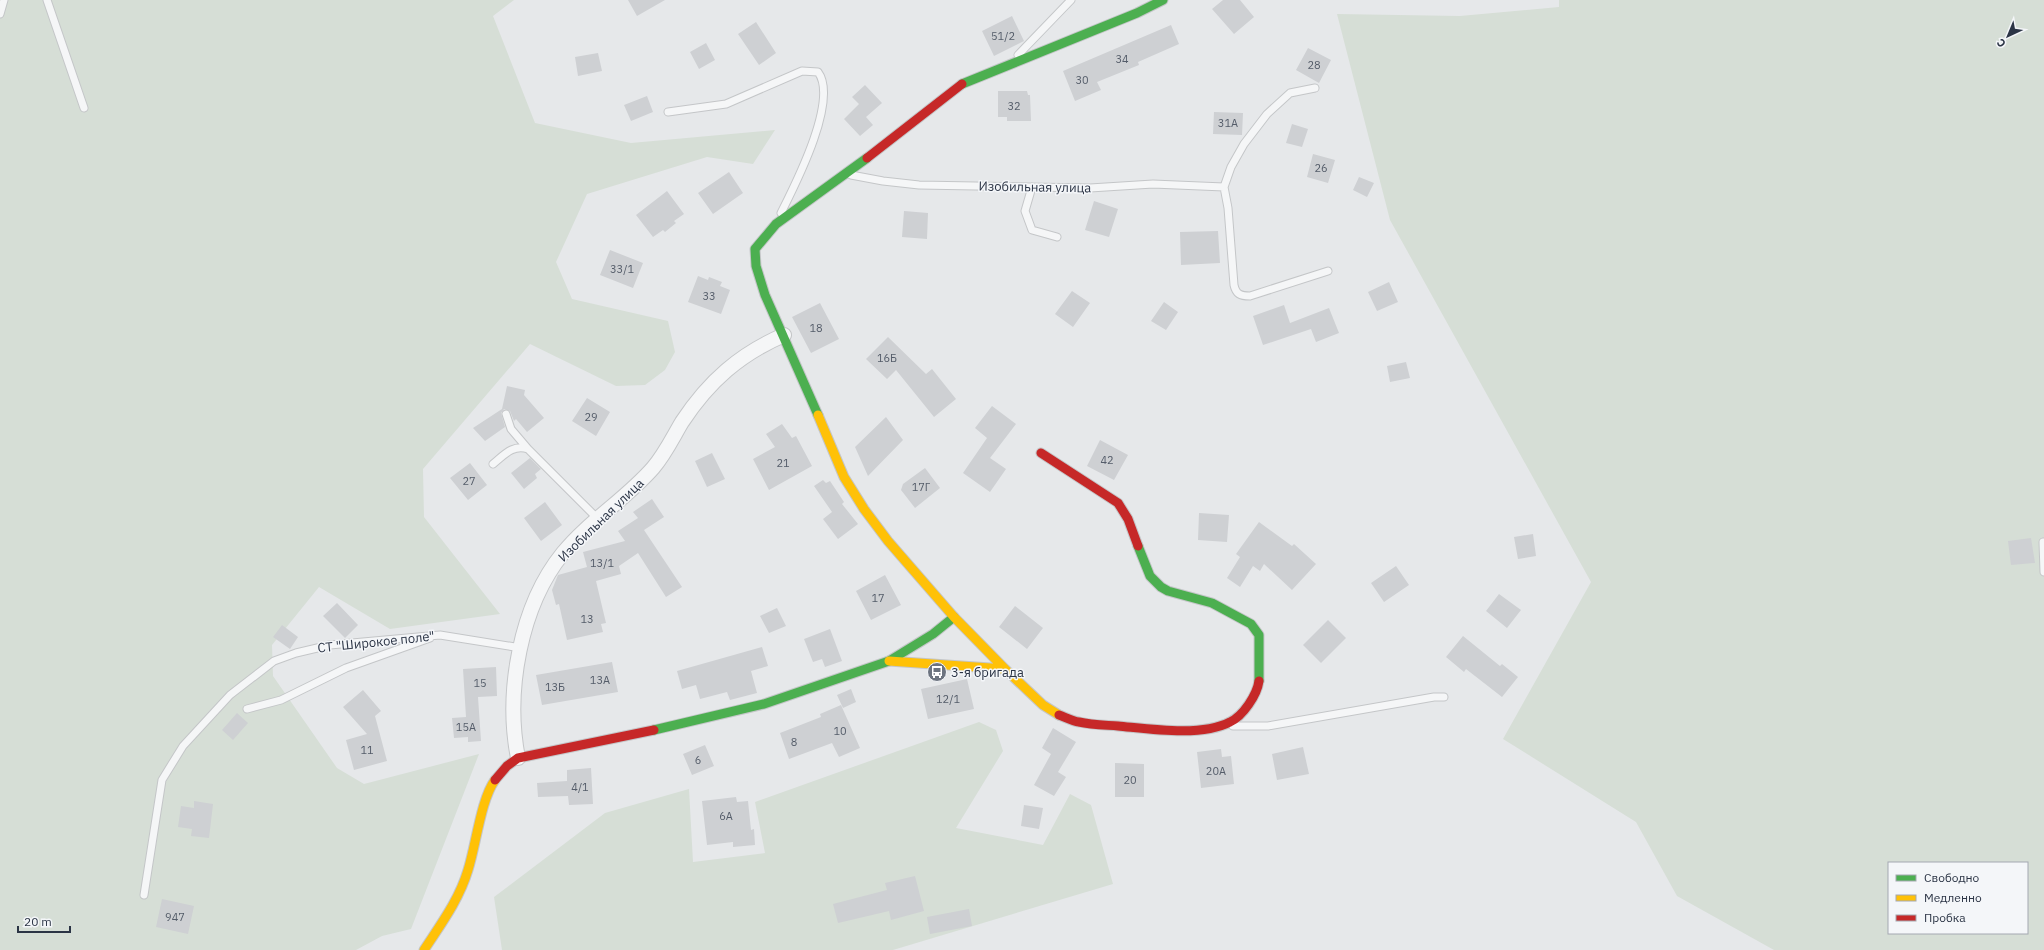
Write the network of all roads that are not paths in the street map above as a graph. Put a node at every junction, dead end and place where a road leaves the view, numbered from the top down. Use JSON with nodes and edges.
{"nodes":[{"id":1,"x":4,"y":0,"type":"edge"},
{"id":2,"x":47,"y":0,"type":"edge"},
{"id":3,"x":1071,"y":0,"type":"edge"},
{"id":4,"x":1163,"y":0,"type":"edge"},
{"id":5,"x":0,"y":14,"type":"edge"},
{"id":6,"x":1008,"y":65,"type":"junction"},
{"id":7,"x":1315,"y":88,"type":"dead end"},
{"id":8,"x":84,"y":108,"type":"dead end"},
{"id":9,"x":668,"y":112,"type":"dead end"},
{"id":10,"x":847,"y":174,"type":"junction"},
{"id":11,"x":1032,"y":187,"type":"junction"},
{"id":12,"x":1224,"y":187,"type":"junction"},
{"id":13,"x":776,"y":224,"type":"junction"},
{"id":14,"x":1057,"y":237,"type":"dead end"},
{"id":15,"x":1328,"y":271,"type":"dead end"},
{"id":16,"x":784,"y":335,"type":"junction"},
{"id":17,"x":506,"y":414,"type":"dead end"},
{"id":18,"x":528,"y":449,"type":"junction"},
{"id":19,"x":1041,"y":453,"type":"dead end"},
{"id":20,"x":493,"y":464,"type":"dead end"},
{"id":21,"x":598,"y":520,"type":"junction"},
{"id":22,"x":2043,"y":542,"type":"edge"},
{"id":23,"x":2044,"y":572,"type":"edge"},
{"id":24,"x":954,"y":617,"type":"junction"},
{"id":25,"x":440,"y":635,"type":"junction"},
{"id":26,"x":521,"y":648,"type":"junction"},
{"id":27,"x":889,"y":662,"type":"junction"},
{"id":28,"x":1005,"y":668,"type":"junction"},
{"id":29,"x":1444,"y":697,"type":"dead end"},
{"id":30,"x":247,"y":710,"type":"dead end"},
{"id":31,"x":1221,"y":726,"type":"junction"},
{"id":32,"x":518,"y":758,"type":"junction"},
{"id":33,"x":144,"y":895,"type":"dead end"},
{"id":34,"x":424,"y":950,"type":"edge"}],
"edges":[{"from":1,"to":5,"type":"lane"},
{"from":2,"to":8,"type":"lane"},
{"from":3,"to":6,"type":"lane"},
{"from":4,"to":6,"type":"street"},
{"from":6,"to":10,"type":"street"},
{"from":7,"to":12,"type":"lane"},
{"from":9,"to":13,"type":"lane"},
{"from":10,"to":11,"type":"lane","name":"Изобильная улица"},
{"from":10,"to":13,"type":"street"},
{"from":11,"to":12,"type":"lane","name":"Изобильная улица"},
{"from":11,"to":14,"type":"lane"},
{"from":12,"to":15,"type":"lane"},
{"from":13,"to":16,"type":"street"},
{"from":16,"to":21,"type":"street","name":"Изобильная улица"},
{"from":16,"to":24,"type":"street"},
{"from":17,"to":18,"type":"lane"},
{"from":18,"to":20,"type":"lane"},
{"from":18,"to":21,"type":"lane"},
{"from":19,"to":31,"type":"street"},
{"from":21,"to":26,"type":"street","name":"Изобильная улица"},
{"from":22,"to":23,"type":"lane"},
{"from":24,"to":27,"type":"street"},
{"from":24,"to":28,"type":"street"},
{"from":25,"to":26,"type":"lane","name":"СТ \"Широкое поле\""},
{"from":25,"to":30,"type":"lane"},
{"from":25,"to":33,"type":"lane","name":"СТ \"Широкое поле\""},
{"from":26,"to":32,"type":"street","name":"Изобильная улица"},
{"from":27,"to":28,"type":"street"},
{"from":27,"to":32,"type":"street"},
{"from":28,"to":31,"type":"street"},
{"from":29,"to":31,"type":"lane"},
{"from":32,"to":34,"type":"street"}]}
